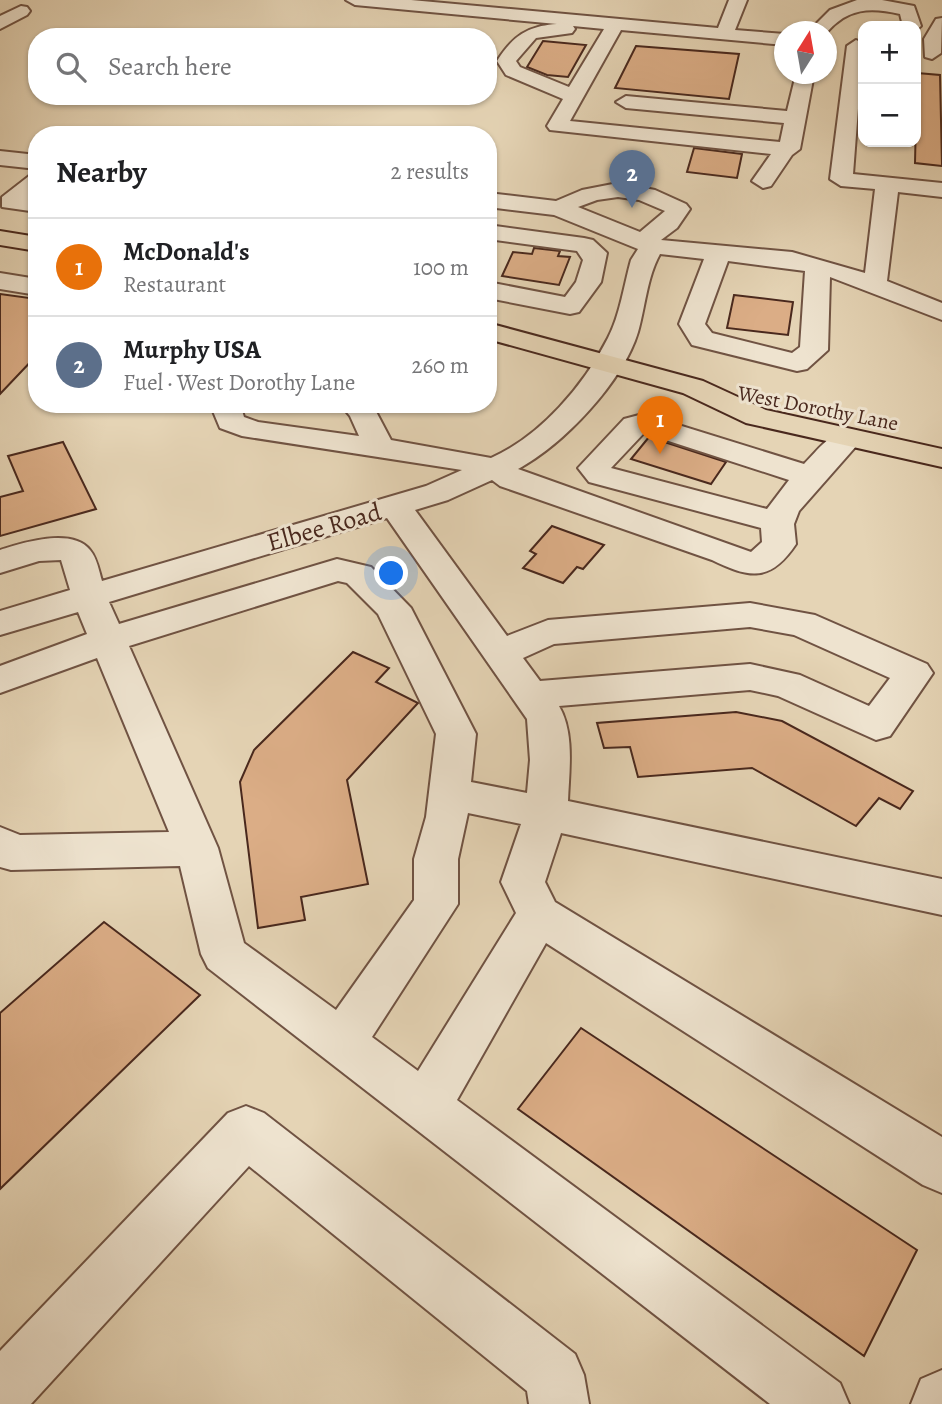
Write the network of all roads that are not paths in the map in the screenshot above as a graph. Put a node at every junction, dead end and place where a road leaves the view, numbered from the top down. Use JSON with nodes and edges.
{"nodes":[{"id":1,"x":355,"y":0,"type":"edge"},
{"id":2,"x":513,"y":0,"type":"edge"},
{"id":3,"x":738,"y":0,"type":"edge"},
{"id":4,"x":21,"y":11,"type":"dead end"},
{"id":5,"x":494,"y":14,"type":"junction"},
{"id":6,"x":825,"y":21,"type":"edge"},
{"id":7,"x":911,"y":21,"type":"edge"},
{"id":8,"x":0,"y":24,"type":"edge"},
{"id":9,"x":572,"y":25,"type":"junction"},
{"id":10,"x":613,"y":30,"type":"junction"},
{"id":11,"x":724,"y":35,"type":"junction"},
{"id":12,"x":774,"y":39,"type":"edge"},
{"id":13,"x":837,"y":44,"type":"edge"},
{"id":14,"x":858,"y":46,"type":"edge"},
{"id":15,"x":748,"y":56,"type":"dead end"},
{"id":16,"x":774,"y":57,"type":"edge"},
{"id":17,"x":858,"y":60,"type":"edge"},
{"id":18,"x":803,"y":84,"type":"edge"},
{"id":19,"x":574,"y":96,"type":"junction"},
{"id":20,"x":626,"y":102,"type":"dead end"},
{"id":21,"x":796,"y":118,"type":"junction"},
{"id":22,"x":0,"y":143,"type":"edge"},
{"id":23,"x":28,"y":146,"type":"edge"},
{"id":24,"x":785,"y":149,"type":"junction"},
{"id":25,"x":0,"y":158,"type":"edge"},
{"id":26,"x":28,"y":161,"type":"edge"},
{"id":27,"x":841,"y":179,"type":"junction"},
{"id":28,"x":763,"y":181,"type":"dead end"},
{"id":29,"x":887,"y":184,"type":"junction"},
{"id":30,"x":28,"y":188,"type":"edge"},
{"id":31,"x":942,"y":190,"type":"edge"},
{"id":32,"x":567,"y":203,"type":"junction"},
{"id":33,"x":28,"y":204,"type":"edge"},
{"id":34,"x":884,"y":208,"type":"junction"},
{"id":35,"x":497,"y":217,"type":"edge"},
{"id":36,"x":497,"y":219,"type":"edge"},
{"id":37,"x":595,"y":223,"type":"junction"},
{"id":38,"x":563,"y":237,"type":"junction"},
{"id":39,"x":0,"y":238,"type":"edge"},
{"id":40,"x":651,"y":240,"type":"junction"},
{"id":41,"x":28,"y":243,"type":"edge"},
{"id":42,"x":719,"y":253,"type":"junction"},
{"id":43,"x":818,"y":266,"type":"junction"},
{"id":44,"x":868,"y":283,"type":"junction"},
{"id":45,"x":497,"y":292,"type":"edge"},
{"id":46,"x":942,"y":312,"type":"edge"},
{"id":47,"x":497,"y":333,"type":"edge"},
{"id":48,"x":608,"y":362,"type":"junction"},
{"id":49,"x":693,"y":387,"type":"junction"},
{"id":50,"x":228,"y":413,"type":"edge"},
{"id":51,"x":296,"y":413,"type":"edge"},
{"id":52,"x":364,"y":413,"type":"edge"},
{"id":53,"x":942,"y":434,"type":"edge"},
{"id":54,"x":847,"y":438,"type":"junction"},
{"id":55,"x":305,"y":439,"type":"junction"},
{"id":56,"x":379,"y":448,"type":"junction"},
{"id":57,"x":942,"y":458,"type":"edge"},
{"id":58,"x":496,"y":468,"type":"junction"},
{"id":59,"x":600,"y":475,"type":"junction"},
{"id":60,"x":807,"y":475,"type":"junction"},
{"id":61,"x":568,"y":498,"type":"junction"},
{"id":62,"x":395,"y":506,"type":"junction"},
{"id":63,"x":778,"y":522,"type":"junction"},
{"id":64,"x":0,"y":562,"type":"edge"},
{"id":65,"x":89,"y":596,"type":"junction"},
{"id":66,"x":0,"y":623,"type":"edge"},
{"id":67,"x":108,"y":639,"type":"junction"},
{"id":68,"x":500,"y":653,"type":"junction"},
{"id":69,"x":0,"y":680,"type":"edge"},
{"id":70,"x":531,"y":695,"type":"junction"},
{"id":71,"x":449,"y":793,"type":"junction"},
{"id":72,"x":546,"y":813,"type":"junction"},
{"id":73,"x":0,"y":844,"type":"edge"},
{"id":74,"x":197,"y":848,"type":"junction"},
{"id":75,"x":936,"y":888,"type":"edge"},
{"id":76,"x":539,"y":915,"type":"junction"},
{"id":77,"x":341,"y":1044,"type":"junction"},
{"id":78,"x":425,"y":1107,"type":"junction"},
{"id":79,"x":942,"y":1167,"type":"edge"},
{"id":80,"x":0,"y":1394,"type":"edge"},
{"id":81,"x":567,"y":1394,"type":"edge"},
{"id":82,"x":819,"y":1404,"type":"edge"}],
"edges":[{"from":1,"to":5,"type":"street"},
{"from":2,"to":5,"type":"street"},
{"from":3,"to":11,"type":"street"},
{"from":4,"to":8,"type":"street"},
{"from":5,"to":9,"type":"street"},
{"from":6,"to":7,"type":"street"},
{"from":9,"to":10,"type":"street"},
{"from":9,"to":19,"type":"street"},
{"from":10,"to":11,"type":"street"},
{"from":10,"to":19,"type":"street"},
{"from":11,"to":12,"type":"street"},
{"from":13,"to":14,"type":"street"},
{"from":15,"to":16,"type":"street"},
{"from":17,"to":27,"type":"street"},
{"from":18,"to":21,"type":"street"},
{"from":19,"to":24,"type":"street"},
{"from":20,"to":21,"type":"street"},
{"from":21,"to":24,"type":"street"},
{"from":22,"to":23,"type":"street"},
{"from":24,"to":28,"type":"street"},
{"from":25,"to":26,"type":"street"},
{"from":27,"to":29,"type":"street"},
{"from":27,"to":34,"type":"street"},
{"from":29,"to":31,"type":"street"},
{"from":29,"to":34,"type":"street"},
{"from":30,"to":33,"type":"street"},
{"from":32,"to":35,"type":"street"},
{"from":32,"to":37,"type":"street"},
{"from":32,"to":40,"type":"street"},
{"from":34,"to":44,"type":"street"},
{"from":36,"to":38,"type":"street"},
{"from":37,"to":38,"type":"street"},
{"from":37,"to":40,"type":"street"},
{"from":38,"to":45,"type":"street"},
{"from":39,"to":41,"type":"main road"},
{"from":40,"to":42,"type":"street"},
{"from":40,"to":48,"type":"street","name":"Elbee Road"},
{"from":42,"to":43,"type":"street"},
{"from":42,"to":43,"type":"street"},
{"from":43,"to":44,"type":"street"},
{"from":44,"to":46,"type":"street"},
{"from":47,"to":48,"type":"main road","name":"West Dorothy Lane"},
{"from":48,"to":49,"type":"main road","name":"West Dorothy Lane"},
{"from":48,"to":58,"type":"street","name":"Elbee Road"},
{"from":49,"to":53,"type":"main road","name":"West Dorothy Lane"},
{"from":49,"to":54,"type":"main road","name":"West Dorothy Lane"},
{"from":50,"to":55,"type":"street"},
{"from":51,"to":55,"type":"street"},
{"from":52,"to":56,"type":"street"},
{"from":54,"to":57,"type":"main road","name":"West Dorothy Lane"},
{"from":54,"to":60,"type":"street"},
{"from":55,"to":56,"type":"street"},
{"from":56,"to":58,"type":"street"},
{"from":58,"to":61,"type":"street"},
{"from":58,"to":62,"type":"street","name":"Elbee Road"},
{"from":59,"to":60,"type":"street"},
{"from":59,"to":61,"type":"street"},
{"from":59,"to":63,"type":"street"},
{"from":60,"to":63,"type":"street"},
{"from":61,"to":63,"type":"street"},
{"from":62,"to":65,"type":"street","name":"Elbee Road"},
{"from":62,"to":68,"type":"street"},
{"from":64,"to":65,"type":"street"},
{"from":65,"to":66,"type":"street","name":"Elbee Road"},
{"from":65,"to":67,"type":"street"},
{"from":67,"to":69,"type":"street"},
{"from":67,"to":71,"type":"street"},
{"from":67,"to":74,"type":"street"},
{"from":68,"to":70,"type":"street"},
{"from":68,"to":70,"type":"street"},
{"from":70,"to":72,"type":"street"},
{"from":71,"to":72,"type":"street"},
{"from":71,"to":77,"type":"street"},
{"from":72,"to":75,"type":"street"},
{"from":72,"to":76,"type":"street"},
{"from":73,"to":74,"type":"street"},
{"from":74,"to":77,"type":"street"},
{"from":76,"to":78,"type":"street"},
{"from":76,"to":79,"type":"street"},
{"from":77,"to":78,"type":"street"},
{"from":78,"to":82,"type":"street"},
{"from":80,"to":81,"type":"street"}]}
